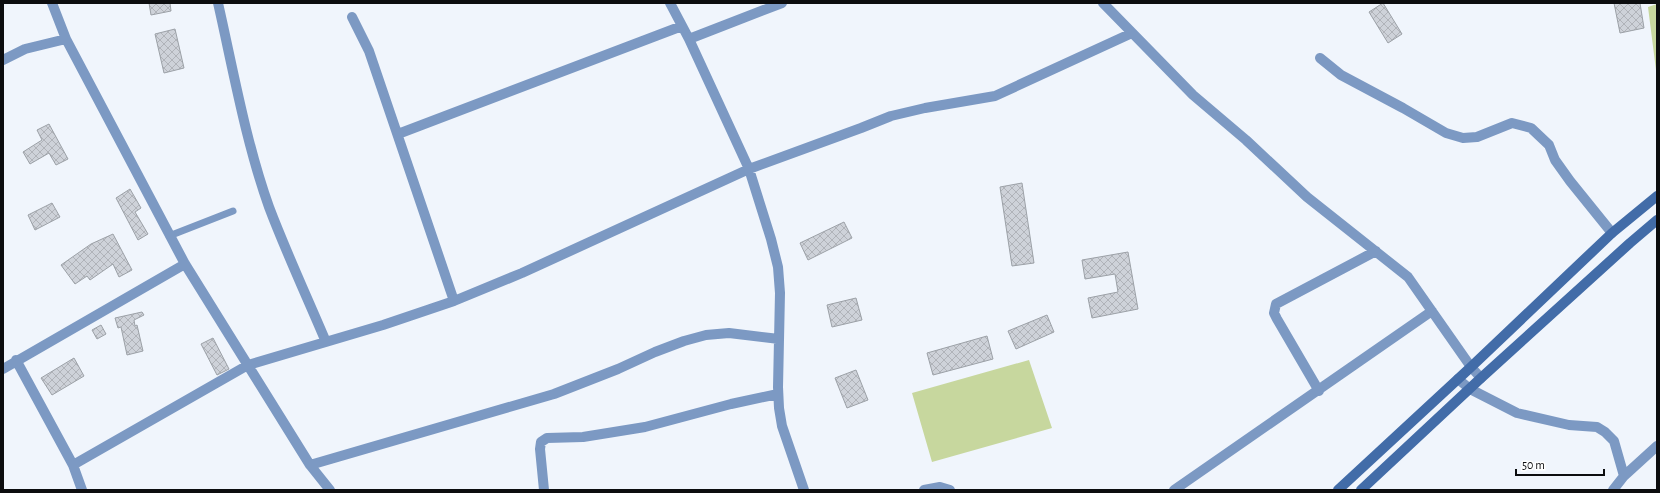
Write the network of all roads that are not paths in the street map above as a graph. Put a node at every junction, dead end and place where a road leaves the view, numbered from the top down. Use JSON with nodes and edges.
{"nodes":[{"id":1,"x":52,"y":3,"type":"edge"},
{"id":2,"x":218,"y":3,"type":"edge"},
{"id":3,"x":670,"y":3,"type":"edge"},
{"id":4,"x":782,"y":3,"type":"edge"},
{"id":5,"x":1103,"y":3,"type":"edge"},
{"id":6,"x":352,"y":17,"type":"dead end"},
{"id":7,"x":682,"y":26,"type":"junction"},
{"id":8,"x":1132,"y":33,"type":"junction"},
{"id":9,"x":689,"y":38,"type":"junction"},
{"id":10,"x":66,"y":39,"type":"junction"},
{"id":11,"x":1320,"y":58,"type":"dead end"},
{"id":12,"x":3,"y":60,"type":"edge"},
{"id":13,"x":398,"y":134,"type":"junction"},
{"id":14,"x":749,"y":169,"type":"junction"},
{"id":15,"x":1657,"y":196,"type":"edge"},
{"id":16,"x":233,"y":211,"type":"dead end"},
{"id":17,"x":1657,"y":220,"type":"edge"},
{"id":18,"x":1612,"y":233,"type":"junction"},
{"id":19,"x":169,"y":236,"type":"junction"},
{"id":20,"x":1376,"y":251,"type":"junction"},
{"id":21,"x":185,"y":264,"type":"junction"},
{"id":22,"x":454,"y":301,"type":"junction"},
{"id":23,"x":1432,"y":311,"type":"junction"},
{"id":24,"x":779,"y":339,"type":"junction"},
{"id":25,"x":326,"y":342,"type":"junction"},
{"id":26,"x":16,"y":360,"type":"junction"},
{"id":27,"x":248,"y":365,"type":"junction"},
{"id":28,"x":1471,"y":367,"type":"junction"},
{"id":29,"x":3,"y":369,"type":"edge"},
{"id":30,"x":1458,"y":378,"type":"junction"},
{"id":31,"x":1481,"y":378,"type":"junction"},
{"id":32,"x":1470,"y":389,"type":"junction"},
{"id":33,"x":1319,"y":391,"type":"junction"},
{"id":34,"x":778,"y":394,"type":"junction"},
{"id":35,"x":1400,"y":432,"type":"junction"},
{"id":36,"x":1411,"y":442,"type":"junction"},
{"id":37,"x":1657,"y":446,"type":"edge"},
{"id":38,"x":310,"y":464,"type":"junction"},
{"id":39,"x":73,"y":465,"type":"junction"},
{"id":40,"x":1624,"y":476,"type":"junction"},
{"id":41,"x":82,"y":490,"type":"edge"},
{"id":42,"x":330,"y":490,"type":"edge"},
{"id":43,"x":544,"y":490,"type":"edge"},
{"id":44,"x":804,"y":490,"type":"edge"},
{"id":45,"x":924,"y":490,"type":"edge"},
{"id":46,"x":950,"y":490,"type":"edge"},
{"id":47,"x":1174,"y":490,"type":"edge"},
{"id":48,"x":1338,"y":490,"type":"edge"},
{"id":49,"x":1361,"y":490,"type":"edge"},
{"id":50,"x":1613,"y":490,"type":"edge"}],
"edges":[{"from":1,"to":10,"type":"street"},
{"from":2,"to":25,"type":"street"},
{"from":3,"to":7,"type":"street"},
{"from":4,"to":9,"type":"street"},
{"from":5,"to":8,"type":"street"},
{"from":6,"to":13,"type":"street"},
{"from":7,"to":9,"type":"street"},
{"from":7,"to":13,"type":"street"},
{"from":8,"to":14,"type":"street"},
{"from":8,"to":20,"type":"street"},
{"from":9,"to":14,"type":"street"},
{"from":10,"to":12,"type":"street"},
{"from":10,"to":19,"type":"street"},
{"from":11,"to":18,"type":"street"},
{"from":13,"to":22,"type":"street"},
{"from":14,"to":22,"type":"street"},
{"from":14,"to":24,"type":"street"},
{"from":15,"to":18,"type":"street"},
{"from":16,"to":19,"type":"lane"},
{"from":17,"to":31,"type":"street"},
{"from":18,"to":28,"type":"street"},
{"from":19,"to":21,"type":"street"},
{"from":20,"to":23,"type":"street"},
{"from":20,"to":33,"type":"street"},
{"from":21,"to":26,"type":"street"},
{"from":21,"to":27,"type":"street"},
{"from":22,"to":25,"type":"street"},
{"from":23,"to":28,"type":"street"},
{"from":23,"to":33,"type":"street"},
{"from":24,"to":34,"type":"street"},
{"from":24,"to":38,"type":"street"},
{"from":25,"to":27,"type":"street"},
{"from":26,"to":29,"type":"street"},
{"from":26,"to":39,"type":"street"},
{"from":27,"to":38,"type":"street"},
{"from":27,"to":39,"type":"street"},
{"from":28,"to":30,"type":"street"},
{"from":28,"to":31,"type":"street"},
{"from":30,"to":32,"type":"street"},
{"from":30,"to":35,"type":"street"},
{"from":31,"to":32,"type":"street"},
{"from":32,"to":36,"type":"street"},
{"from":32,"to":40,"type":"street"},
{"from":33,"to":47,"type":"street"},
{"from":34,"to":43,"type":"street"},
{"from":34,"to":44,"type":"street"},
{"from":35,"to":36,"type":"street"},
{"from":35,"to":48,"type":"street"},
{"from":36,"to":49,"type":"street"},
{"from":37,"to":40,"type":"street"},
{"from":38,"to":42,"type":"street"},
{"from":39,"to":41,"type":"street"},
{"from":40,"to":50,"type":"street"},
{"from":45,"to":46,"type":"street"}]}
